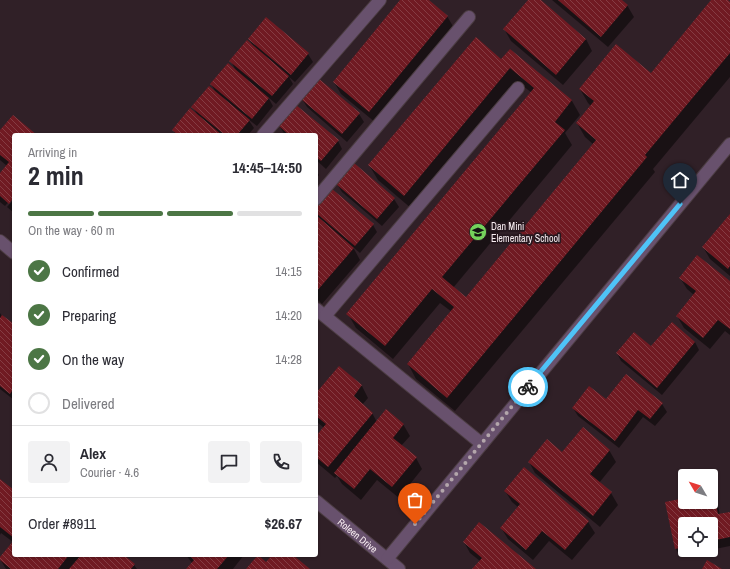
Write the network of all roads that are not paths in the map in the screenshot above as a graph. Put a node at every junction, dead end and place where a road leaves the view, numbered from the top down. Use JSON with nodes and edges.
{"nodes":[{"id":1,"x":380,"y":0,"type":"edge"},
{"id":2,"x":469,"y":17,"type":"dead end"},
{"id":3,"x":518,"y":88,"type":"dead end"},
{"id":4,"x":265,"y":133,"type":"edge"},
{"id":5,"x":730,"y":144,"type":"edge"},
{"id":6,"x":318,"y":197,"type":"edge"},
{"id":7,"x":0,"y":241,"type":"edge"},
{"id":8,"x":12,"y":251,"type":"edge"},
{"id":9,"x":321,"y":313,"type":"edge"},
{"id":10,"x":482,"y":444,"type":"junction"},
{"id":11,"x":318,"y":503,"type":"edge"},
{"id":12,"x":387,"y":558,"type":"junction"},
{"id":13,"x":399,"y":569,"type":"edge"}],
"edges":[{"from":1,"to":4,"type":"street"},
{"from":2,"to":6,"type":"street"},
{"from":3,"to":9,"type":"street"},
{"from":5,"to":10,"type":"street"},
{"from":7,"to":8,"type":"street"},
{"from":9,"to":10,"type":"street"},
{"from":10,"to":12,"type":"street"},
{"from":11,"to":12,"type":"street","name":"Roleen Drive"},
{"from":12,"to":13,"type":"street","name":"Roleen Drive"}]}
